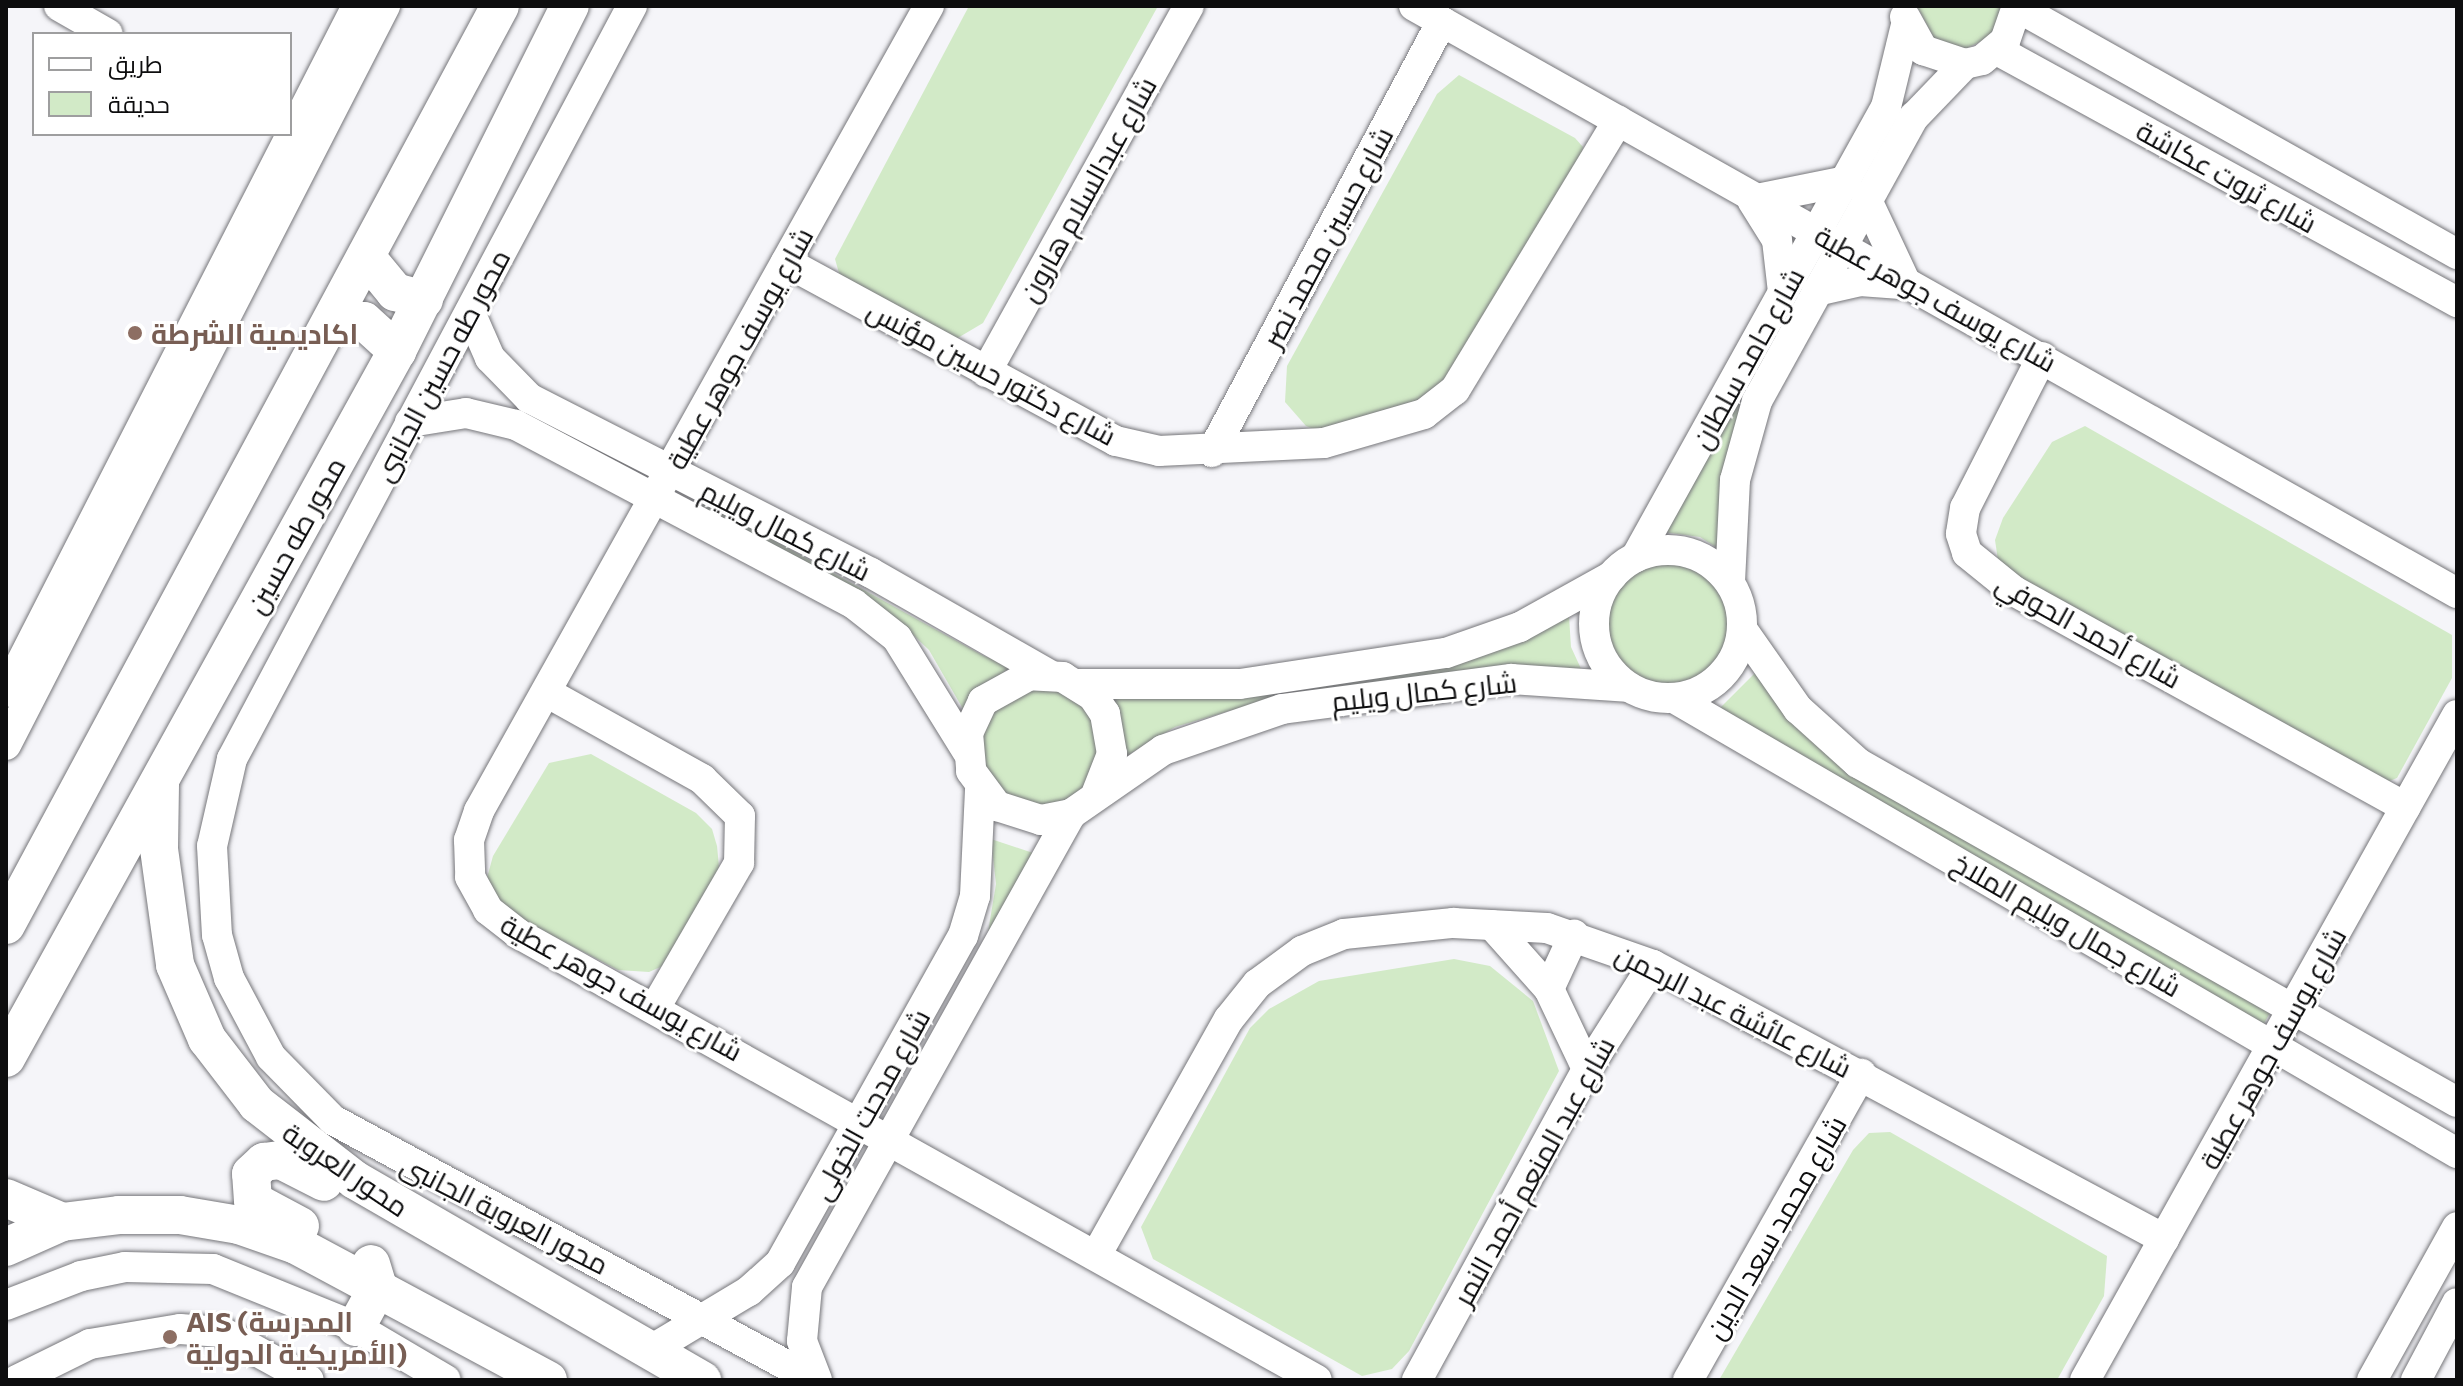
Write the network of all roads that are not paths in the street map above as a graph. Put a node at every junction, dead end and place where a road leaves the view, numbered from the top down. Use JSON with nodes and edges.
{"nodes":[{"id":1,"x":59,"y":6,"type":"edge"},
{"id":2,"x":357,"y":6,"type":"edge"},
{"id":3,"x":385,"y":6,"type":"edge"},
{"id":4,"x":500,"y":6,"type":"edge"},
{"id":5,"x":570,"y":6,"type":"edge"},
{"id":6,"x":632,"y":6,"type":"edge"},
{"id":7,"x":929,"y":6,"type":"edge"},
{"id":8,"x":1189,"y":6,"type":"edge"},
{"id":9,"x":1414,"y":6,"type":"edge"},
{"id":10,"x":2017,"y":6,"type":"edge"},
{"id":11,"x":1905,"y":16,"type":"edge"},
{"id":12,"x":1442,"y":22,"type":"junction"},
{"id":13,"x":104,"y":32,"type":"edge"},
{"id":14,"x":1997,"y":50,"type":"junction"},
{"id":15,"x":1965,"y":64,"type":"junction"},
{"id":16,"x":1618,"y":121,"type":"junction"},
{"id":17,"x":296,"y":140,"type":"edge"},
{"id":18,"x":1856,"y":190,"type":"junction"},
{"id":19,"x":1753,"y":197,"type":"junction"},
{"id":20,"x":1829,"y":239,"type":"junction"},
{"id":21,"x":2448,"y":245,"type":"edge"},
{"id":22,"x":367,"y":258,"type":"junction"},
{"id":23,"x":786,"y":262,"type":"junction"},
{"id":24,"x":1908,"y":283,"type":"junction"},
{"id":25,"x":1817,"y":291,"type":"junction"},
{"id":26,"x":1783,"y":294,"type":"junction"},
{"id":27,"x":424,"y":300,"type":"junction"},
{"id":28,"x":2457,"y":302,"type":"edge"},
{"id":29,"x":470,"y":312,"type":"junction"},
{"id":30,"x":334,"y":318,"type":"junction"},
{"id":31,"x":397,"y":351,"type":"junction"},
{"id":32,"x":2042,"y":357,"type":"junction"},
{"id":33,"x":986,"y":372,"type":"junction"},
{"id":34,"x":168,"y":402,"type":"junction"},
{"id":35,"x":410,"y":422,"type":"junction"},
{"id":36,"x":1212,"y":452,"type":"junction"},
{"id":37,"x":670,"y":470,"type":"junction"},
{"id":38,"x":654,"y":498,"type":"junction"},
{"id":39,"x":1636,"y":557,"type":"junction"},
{"id":40,"x":1612,"y":576,"type":"junction"},
{"id":41,"x":1730,"y":582,"type":"junction"},
{"id":42,"x":2457,"y":593,"type":"edge"},
{"id":43,"x":1742,"y":629,"type":"junction"},
{"id":44,"x":1048,"y":674,"type":"junction"},
{"id":45,"x":1077,"y":684,"type":"junction"},
{"id":46,"x":1627,"y":687,"type":"junction"},
{"id":47,"x":6,"y":692,"type":"edge"},
{"id":48,"x":546,"y":692,"type":"junction"},
{"id":49,"x":1674,"y":698,"type":"junction"},
{"id":50,"x":2457,"y":715,"type":"edge"},
{"id":51,"x":248,"y":723,"type":"joint"},
{"id":52,"x":6,"y":745,"type":"edge"},
{"id":53,"x":967,"y":751,"type":"junction"},
{"id":54,"x":160,"y":777,"type":"junction"},
{"id":55,"x":980,"y":789,"type":"junction"},
{"id":56,"x":1097,"y":792,"type":"junction"},
{"id":57,"x":2405,"y":807,"type":"junction"},
{"id":58,"x":1071,"y":814,"type":"junction"},
{"id":59,"x":6,"y":925,"type":"edge"},
{"id":60,"x":1492,"y":925,"type":"junction"},
{"id":61,"x":1574,"y":935,"type":"junction"},
{"id":62,"x":1653,"y":965,"type":"junction"},
{"id":63,"x":1549,"y":989,"type":"junction"},
{"id":64,"x":656,"y":1006,"type":"junction"},
{"id":65,"x":2294,"y":1013,"type":"junction"},
{"id":66,"x":2275,"y":1044,"type":"junction"},
{"id":67,"x":6,"y":1058,"type":"edge"},
{"id":68,"x":1587,"y":1069,"type":"junction"},
{"id":69,"x":1861,"y":1074,"type":"junction"},
{"id":70,"x":2457,"y":1102,"type":"edge"},
{"id":71,"x":861,"y":1122,"type":"junction"},
{"id":72,"x":888,"y":1138,"type":"junction"},
{"id":73,"x":2457,"y":1153,"type":"edge"},
{"id":74,"x":6,"y":1198,"type":"edge"},
{"id":75,"x":62,"y":1222,"type":"junction"},
{"id":76,"x":2457,"y":1227,"type":"edge"},
{"id":77,"x":449,"y":1238,"type":"junction"},
{"id":78,"x":2164,"y":1239,"type":"junction"},
{"id":79,"x":6,"y":1247,"type":"edge"},
{"id":80,"x":1098,"y":1252,"type":"junction"},
{"id":81,"x":378,"y":1287,"type":"junction"},
{"id":82,"x":2457,"y":1303,"type":"edge"},
{"id":83,"x":6,"y":1305,"type":"edge"},
{"id":84,"x":703,"y":1315,"type":"junction"},
{"id":85,"x":356,"y":1327,"type":"junction"},
{"id":86,"x":649,"y":1351,"type":"junction"},
{"id":87,"x":534,"y":1375,"type":"edge"},
{"id":88,"x":428,"y":1376,"type":"edge"},
{"id":89,"x":17,"y":1380,"type":"edge"},
{"id":90,"x":309,"y":1380,"type":"edge"},
{"id":91,"x":702,"y":1380,"type":"edge"},
{"id":92,"x":816,"y":1380,"type":"edge"},
{"id":93,"x":1317,"y":1380,"type":"edge"},
{"id":94,"x":1417,"y":1380,"type":"edge"},
{"id":95,"x":1688,"y":1380,"type":"edge"},
{"id":96,"x":2085,"y":1380,"type":"edge"},
{"id":97,"x":2372,"y":1380,"type":"edge"},
{"id":98,"x":2416,"y":1380,"type":"edge"}],
"edges":[{"from":1,"to":13,"type":"street"},
{"from":2,"to":17,"type":"street"},
{"from":3,"to":17,"type":"street"},
{"from":4,"to":22,"type":"main road"},
{"from":5,"to":27,"type":"main road","name":"محور طه حسين"},
{"from":6,"to":29,"type":"street","name":"محور طه حسين الجانبى"},
{"from":7,"to":23,"type":"street","name":"شارع يوسف جوهر عطية"},
{"from":8,"to":33,"type":"street","name":"شارع عبدالسلام هارون"},
{"from":9,"to":12,"type":"street","name":"شارع يوسف جوهر عطية"},
{"from":10,"to":14,"type":"street"},
{"from":10,"to":21,"type":"street","name":"شارع ثروت عكاشة"},
{"from":11,"to":15,"type":"street"},
{"from":11,"to":18,"type":"street","name":"شارع حامد سلطان"},
{"from":12,"to":16,"type":"street","name":"شارع يوسف جوهر عطية"},
{"from":12,"to":36,"type":"street","name":"شارع حسين محمد نصر"},
{"from":14,"to":15,"type":"street"},
{"from":14,"to":28,"type":"street","name":"شارع ثروت عكاشة"},
{"from":15,"to":18,"type":"street","name":"شارع حامد سلطان"},
{"from":16,"to":19,"type":"street","name":"شارع يوسف جوهر عطية"},
{"from":16,"to":36,"type":"street","name":"شارع دكتور حسين مؤنس"},
{"from":17,"to":34,"type":"street"},
{"from":18,"to":19,"type":"street"},
{"from":18,"to":20,"type":"street","name":"شارع حامد سلطان"},
{"from":18,"to":24,"type":"street"},
{"from":19,"to":20,"type":"street","name":"شارع يوسف جوهر عطية"},
{"from":19,"to":26,"type":"street"},
{"from":20,"to":24,"type":"street","name":"شارع يوسف جوهر عطية"},
{"from":20,"to":25,"type":"street","name":"شارع حامد سلطان"},
{"from":20,"to":26,"type":"street","name":"شارع حامد سلطان"},
{"from":22,"to":27,"type":"main road"},
{"from":22,"to":30,"type":"main road"},
{"from":23,"to":33,"type":"street","name":"شارع دكتور حسين مؤنس"},
{"from":23,"to":37,"type":"street","name":"شارع يوسف جوهر عطية"},
{"from":24,"to":25,"type":"street"},
{"from":24,"to":32,"type":"street","name":"شارع يوسف جوهر عطية"},
{"from":25,"to":41,"type":"street","name":"شارع حامد سلطان"},
{"from":26,"to":39,"type":"street","name":"شارع حامد سلطان"},
{"from":27,"to":31,"type":"main road","name":"محور طه حسين"},
{"from":29,"to":35,"type":"street","name":"محور طه حسين الجانبى"},
{"from":29,"to":37,"type":"street","name":"شارع كمال ويليم"},
{"from":30,"to":31,"type":"main road"},
{"from":30,"to":59,"type":"main road"},
{"from":31,"to":54,"type":"main road","name":"محور طه حسين"},
{"from":32,"to":42,"type":"street","name":"شارع يوسف جوهر عطية"},
{"from":32,"to":57,"type":"street","name":"شارع أحمد الحوفي"},
{"from":33,"to":36,"type":"street","name":"شارع دكتور حسين مؤنس"},
{"from":34,"to":47,"type":"street"},
{"from":34,"to":52,"type":"street"},
{"from":35,"to":38,"type":"street","name":"شارع كمال ويليم"},
{"from":35,"to":51,"type":"street","name":"محور طه حسين الجانبى"},
{"from":37,"to":38,"type":"street","name":"شارع يوسف جوهر عطية"},
{"from":37,"to":44,"type":"street","name":"شارع كمال ويليم"},
{"from":38,"to":48,"type":"street","name":"شارع يوسف جوهر عطية"},
{"from":38,"to":53,"type":"street","name":"شارع كمال ويليم"},
{"from":39,"to":40,"type":"street"},
{"from":39,"to":41,"type":"street"},
{"from":40,"to":45,"type":"street","name":"شارع كمال ويليم"},
{"from":40,"to":46,"type":"street"},
{"from":41,"to":43,"type":"street"},
{"from":43,"to":49,"type":"street"},
{"from":43,"to":65,"type":"street","name":"شارع جمال ويليم الملاخ"},
{"from":44,"to":45,"type":"street"},
{"from":44,"to":53,"type":"street"},
{"from":45,"to":56,"type":"street"},
{"from":46,"to":49,"type":"street"},
{"from":46,"to":56,"type":"street","name":"شارع كمال ويليم"},
{"from":48,"to":64,"type":"street","name":"شارع يوسف جوهر عطية"},
{"from":48,"to":64,"type":"street"},
{"from":49,"to":66,"type":"street","name":"شارع جمال ويليم الملاخ"},
{"from":50,"to":57,"type":"street","name":"شارع يوسف جوهر عطية"},
{"from":51,"to":84,"type":"street","name":"محور العروبة الجانبى"},
{"from":53,"to":55,"type":"street"},
{"from":54,"to":67,"type":"main road","name":"محور طه حسين"},
{"from":54,"to":77,"type":"main road","name":"محور العروبة"},
{"from":55,"to":58,"type":"street"},
{"from":55,"to":71,"type":"street","name":"شارع مدحت الخولى"},
{"from":56,"to":58,"type":"street"},
{"from":57,"to":65,"type":"street","name":"شارع يوسف جوهر عطية"},
{"from":58,"to":72,"type":"street","name":"شارع مدحت الخولى"},
{"from":60,"to":61,"type":"street","name":"شارع عائشة عبد الرحمن"},
{"from":60,"to":63,"type":"street"},
{"from":60,"to":80,"type":"street","name":"شارع عائشة عبد الرحمن"},
{"from":61,"to":62,"type":"street","name":"شارع عائشة عبد الرحمن"},
{"from":61,"to":63,"type":"street"},
{"from":62,"to":68,"type":"street","name":"شارع عبد المنعم أحمد النمر"},
{"from":62,"to":69,"type":"street","name":"شارع عائشة عبد الرحمن"},
{"from":63,"to":68,"type":"street"},
{"from":64,"to":71,"type":"street","name":"شارع يوسف جوهر عطية"},
{"from":65,"to":66,"type":"street","name":"شارع يوسف جوهر عطية"},
{"from":65,"to":70,"type":"street","name":"شارع جمال ويليم الملاخ"},
{"from":66,"to":73,"type":"street","name":"شارع جمال ويليم الملاخ"},
{"from":66,"to":78,"type":"street","name":"شارع يوسف جوهر عطية"},
{"from":68,"to":94,"type":"street","name":"شارع عبد المنعم أحمد النمر"},
{"from":69,"to":78,"type":"street","name":"شارع عائشة عبد الرحمن"},
{"from":69,"to":95,"type":"street","name":"شارع محمد سعد الدين"},
{"from":71,"to":72,"type":"street","name":"شارع يوسف جوهر عطية"},
{"from":71,"to":84,"type":"street","name":"شارع مدحت الخولى"},
{"from":72,"to":80,"type":"street","name":"شارع يوسف جوهر عطية"},
{"from":72,"to":92,"type":"street","name":"شارع مدحت الخولى"},
{"from":74,"to":75,"type":"main road"},
{"from":75,"to":79,"type":"main road"},
{"from":75,"to":81,"type":"main road"},
{"from":76,"to":97,"type":"street"},
{"from":77,"to":81,"type":"main road"},
{"from":77,"to":86,"type":"main road","name":"محور العروبة"},
{"from":78,"to":96,"type":"street","name":"شارع يوسف جوهر عطية"},
{"from":80,"to":93,"type":"street","name":"شارع يوسف جوهر عطية"},
{"from":81,"to":85,"type":"main road"},
{"from":81,"to":87,"type":"main road"},
{"from":82,"to":98,"type":"street"},
{"from":83,"to":85,"type":"street"},
{"from":84,"to":86,"type":"street","name":"شارع مدحت الخولى"},
{"from":84,"to":92,"type":"street","name":"محور العروبة الجانبى"},
{"from":85,"to":88,"type":"street"},
{"from":86,"to":91,"type":"main road","name":"محور العروبة"},
{"from":89,"to":90,"type":"street"}]}
